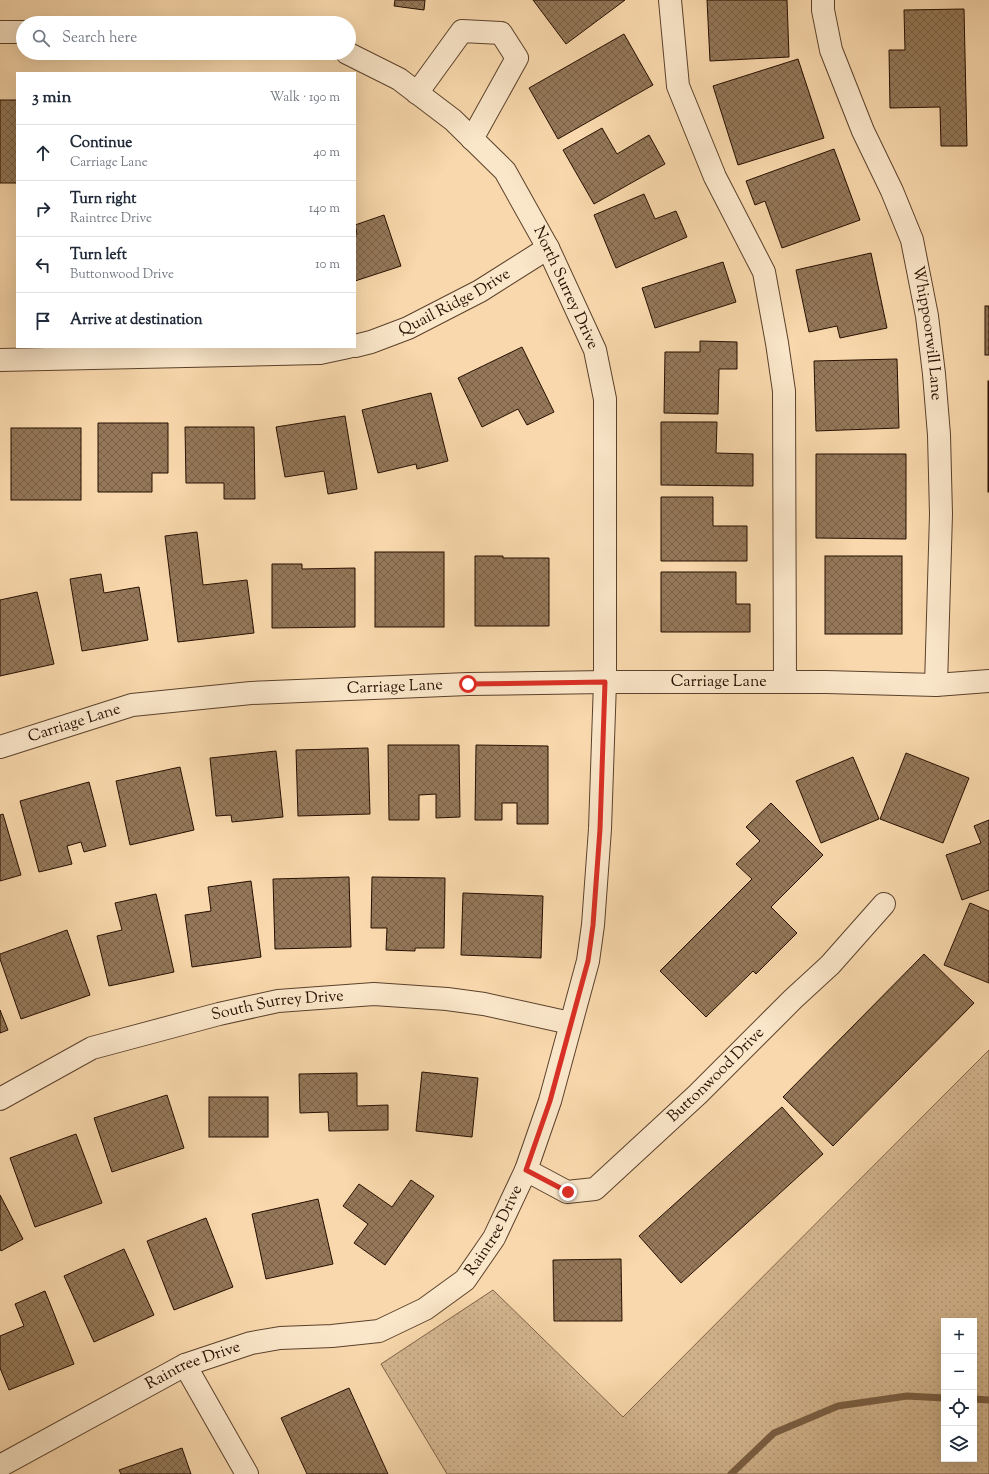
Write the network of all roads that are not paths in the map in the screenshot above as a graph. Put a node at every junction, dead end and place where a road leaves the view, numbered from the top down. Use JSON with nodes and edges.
{"nodes":[{"id":1,"x":670,"y":0,"type":"edge"},
{"id":2,"x":823,"y":0,"type":"edge"},
{"id":3,"x":0,"y":32,"type":"edge"},
{"id":4,"x":16,"y":32,"type":"edge"},
{"id":5,"x":356,"y":58,"type":"edge"},
{"id":6,"x":418,"y":93,"type":"junction"},
{"id":7,"x":472,"y":139,"type":"junction"},
{"id":8,"x":548,"y":248,"type":"junction"},
{"id":9,"x":356,"y":346,"type":"edge"},
{"id":10,"x":342,"y":348,"type":"edge"},
{"id":11,"x":0,"y":360,"type":"edge"},
{"id":12,"x":989,"y":681,"type":"edge"},
{"id":13,"x":605,"y":682,"type":"junction"},
{"id":14,"x":785,"y":682,"type":"junction"},
{"id":15,"x":936,"y":685,"type":"junction"},
{"id":16,"x":0,"y":747,"type":"edge"},
{"id":17,"x":884,"y":904,"type":"dead end"},
{"id":18,"x":570,"y":1023,"type":"junction"},
{"id":19,"x":0,"y":1099,"type":"edge"},
{"id":20,"x":526,"y":1170,"type":"junction"},
{"id":21,"x":185,"y":1365,"type":"junction"},
{"id":22,"x":0,"y":1466,"type":"edge"},
{"id":23,"x":247,"y":1474,"type":"edge"}],
"edges":[{"from":1,"to":14,"type":"street"},
{"from":2,"to":15,"type":"street","name":"Whippoorwill Lane"},
{"from":3,"to":4,"type":"street"},
{"from":5,"to":6,"type":"street","name":"North Surrey Drive"},
{"from":6,"to":7,"type":"street","name":"North Surrey Drive"},
{"from":6,"to":7,"type":"street"},
{"from":7,"to":8,"type":"street","name":"North Surrey Drive"},
{"from":8,"to":9,"type":"street","name":"Quail Ridge Drive"},
{"from":8,"to":13,"type":"street","name":"North Surrey Drive"},
{"from":10,"to":11,"type":"street"},
{"from":12,"to":15,"type":"street","name":"Carriage Lane"},
{"from":13,"to":14,"type":"street","name":"Carriage Lane"},
{"from":13,"to":16,"type":"street","name":"Carriage Lane"},
{"from":13,"to":18,"type":"street","name":"Raintree Drive"},
{"from":14,"to":15,"type":"street","name":"Carriage Lane"},
{"from":17,"to":20,"type":"street","name":"Buttonwood Drive"},
{"from":18,"to":19,"type":"street","name":"South Surrey Drive"},
{"from":18,"to":20,"type":"street","name":"Raintree Drive"},
{"from":20,"to":21,"type":"street","name":"Raintree Drive"},
{"from":21,"to":22,"type":"street","name":"Raintree Drive"},
{"from":21,"to":23,"type":"street"}]}
